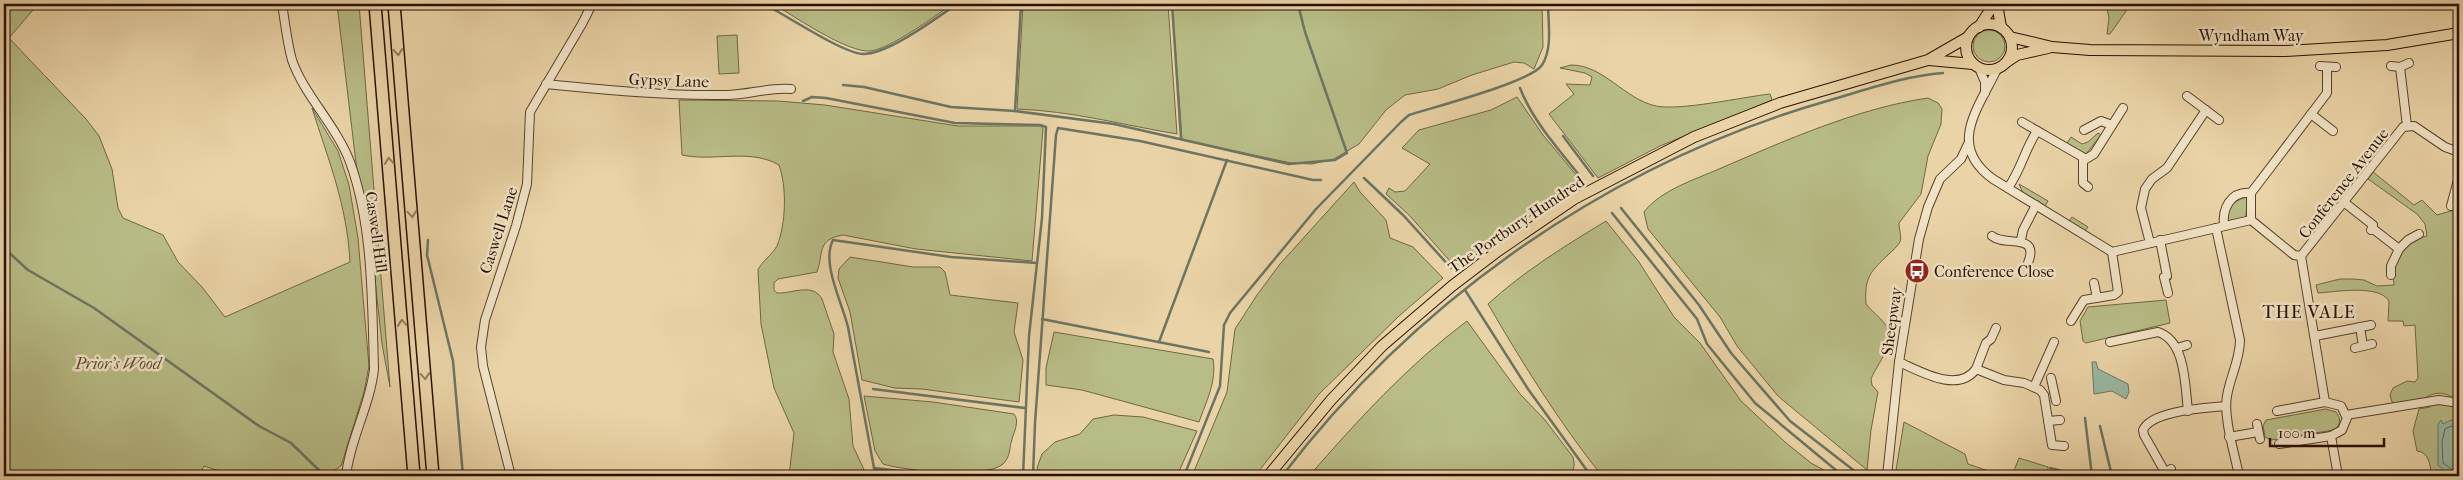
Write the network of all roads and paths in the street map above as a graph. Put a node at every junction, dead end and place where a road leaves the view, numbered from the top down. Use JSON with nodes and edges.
{"nodes":[{"id":1,"x":282,"y":4,"type":"edge"},
{"id":2,"x":375,"y":4,"type":"edge"},
{"id":3,"x":394,"y":4,"type":"edge"},
{"id":4,"x":592,"y":4,"type":"edge"},
{"id":5,"x":1996,"y":4,"type":"edge"},
{"id":6,"x":1979,"y":26,"type":"junction"},
{"id":7,"x":2001,"y":27,"type":"junction"},
{"id":8,"x":2456,"y":33,"type":"edge"},
{"id":9,"x":1968,"y":37,"type":"junction"},
{"id":10,"x":2010,"y":37,"type":"junction"},
{"id":11,"x":2052,"y":47,"type":"junction"},
{"id":12,"x":1928,"y":60,"type":"junction"},
{"id":13,"x":2008,"y":61,"type":"junction"},
{"id":14,"x":2409,"y":63,"type":"dead end"},
{"id":15,"x":1976,"y":66,"type":"junction"},
{"id":16,"x":2391,"y":66,"type":"dead end"},
{"id":17,"x":2336,"y":67,"type":"dead end"},
{"id":18,"x":2400,"y":67,"type":"junction"},
{"id":19,"x":1997,"y":69,"type":"junction"},
{"id":20,"x":546,"y":84,"type":"junction"},
{"id":21,"x":790,"y":89,"type":"dead end"},
{"id":22,"x":2187,"y":96,"type":"dead end"},
{"id":23,"x":1983,"y":99,"type":"junction"},
{"id":24,"x":2123,"y":108,"type":"dead end"},
{"id":25,"x":2206,"y":110,"type":"junction"},
{"id":26,"x":2311,"y":114,"type":"junction"},
{"id":27,"x":2219,"y":120,"type":"dead end"},
{"id":28,"x":2022,"y":122,"type":"dead end"},
{"id":29,"x":2112,"y":125,"type":"junction"},
{"id":30,"x":2407,"y":126,"type":"junction"},
{"id":31,"x":2084,"y":130,"type":"dead end"},
{"id":32,"x":2037,"y":131,"type":"junction"},
{"id":33,"x":2333,"y":131,"type":"dead end"},
{"id":34,"x":1969,"y":142,"type":"junction"},
{"id":35,"x":2459,"y":152,"type":"edge"},
{"id":36,"x":2083,"y":158,"type":"junction"},
{"id":37,"x":2459,"y":176,"type":"edge"},
{"id":38,"x":2088,"y":187,"type":"dead end"},
{"id":39,"x":2008,"y":188,"type":"junction"},
{"id":40,"x":2251,"y":194,"type":"junction"},
{"id":41,"x":2345,"y":203,"type":"junction"},
{"id":42,"x":2036,"y":205,"type":"junction"},
{"id":43,"x":2450,"y":206,"type":"dead end"},
{"id":44,"x":2251,"y":220,"type":"junction"},
{"id":45,"x":2220,"y":227,"type":"junction"},
{"id":46,"x":2419,"y":234,"type":"dead end"},
{"id":47,"x":2020,"y":240,"type":"junction"},
{"id":48,"x":2160,"y":240,"type":"junction"},
{"id":49,"x":1994,"y":241,"type":"dead end"},
{"id":50,"x":2150,"y":243,"type":"junction"},
{"id":51,"x":2399,"y":249,"type":"junction"},
{"id":52,"x":2112,"y":252,"type":"junction"},
{"id":53,"x":2301,"y":256,"type":"junction"},
{"id":54,"x":2028,"y":263,"type":"dead end"},
{"id":55,"x":2392,"y":275,"type":"dead end"},
{"id":56,"x":2094,"y":283,"type":"dead end"},
{"id":57,"x":2168,"y":293,"type":"dead end"},
{"id":58,"x":2097,"y":298,"type":"junction"},
{"id":59,"x":2071,"y":321,"type":"dead end"},
{"id":60,"x":2371,"y":325,"type":"dead end"},
{"id":61,"x":2360,"y":327,"type":"junction"},
{"id":62,"x":1996,"y":328,"type":"dead end"},
{"id":63,"x":2315,"y":336,"type":"junction"},
{"id":64,"x":2054,"y":342,"type":"dead end"},
{"id":65,"x":2110,"y":342,"type":"dead end"},
{"id":66,"x":2372,"y":344,"type":"dead end"},
{"id":67,"x":2187,"y":345,"type":"dead end"},
{"id":68,"x":2177,"y":348,"type":"junction"},
{"id":69,"x":1899,"y":362,"type":"junction"},
{"id":70,"x":1976,"y":369,"type":"junction"},
{"id":71,"x":2051,"y":378,"type":"dead end"},
{"id":72,"x":2034,"y":387,"type":"junction"},
{"id":73,"x":2053,"y":389,"type":"junction"},
{"id":74,"x":2044,"y":394,"type":"junction"},
{"id":75,"x":2056,"y":401,"type":"dead end"},
{"id":76,"x":2325,"y":402,"type":"junction"},
{"id":77,"x":2459,"y":403,"type":"edge"},
{"id":78,"x":2226,"y":406,"type":"junction"},
{"id":79,"x":2188,"y":411,"type":"junction"},
{"id":80,"x":2277,"y":412,"type":"dead end"},
{"id":81,"x":2346,"y":415,"type":"junction"},
{"id":82,"x":2060,"y":420,"type":"dead end"},
{"id":83,"x":2048,"y":421,"type":"junction"},
{"id":84,"x":2258,"y":432,"type":"dead end"},
{"id":85,"x":2331,"y":436,"type":"junction"},
{"id":86,"x":2229,"y":437,"type":"junction"},
{"id":87,"x":2279,"y":444,"type":"dead end"},
{"id":88,"x":2064,"y":446,"type":"dead end"},
{"id":89,"x":2165,"y":472,"type":"edge"},
{"id":90,"x":346,"y":476,"type":"edge"},
{"id":91,"x":414,"y":476,"type":"edge"},
{"id":92,"x":433,"y":476,"type":"edge"},
{"id":93,"x":511,"y":476,"type":"edge"},
{"id":94,"x":1268,"y":476,"type":"edge"},
{"id":95,"x":1887,"y":476,"type":"edge"},
{"id":96,"x":2239,"y":476,"type":"edge"},
{"id":97,"x":2338,"y":476,"type":"edge"}],
"edges":[{"from":1,"to":90,"type":"street","name":"Caswell Hill"},
{"from":91,"to":2,"type":"highway","one_way":true},
{"from":3,"to":92,"type":"highway","one_way":true},
{"from":4,"to":20,"type":"street","name":"Caswell Lane"},
{"from":5,"to":6,"type":"main road"},
{"from":5,"to":7,"type":"main road"},
{"from":6,"to":7,"type":"main road"},
{"from":6,"to":9,"type":"main road"},
{"from":7,"to":10,"type":"main road"},
{"from":8,"to":11,"type":"main road","name":"Wyndham Way"},
{"from":9,"to":12,"type":"main road","name":"The Portbury Hundred"},
{"from":9,"to":15,"type":"main road"},
{"from":10,"to":11,"type":"main road","name":"Wyndham Way"},
{"from":10,"to":13,"type":"main road"},
{"from":11,"to":13,"type":"main road","name":"Wyndham Way"},
{"from":12,"to":15,"type":"main road","name":"The Portbury Hundred"},
{"from":12,"to":94,"type":"main road","name":"The Portbury Hundred"},
{"from":13,"to":19,"type":"main road"},
{"from":14,"to":18,"type":"street"},
{"from":15,"to":19,"type":"main road"},
{"from":15,"to":23,"type":"street","name":"Sheepway"},
{"from":16,"to":18,"type":"street"},
{"from":17,"to":26,"type":"street"},
{"from":18,"to":30,"type":"street"},
{"from":19,"to":23,"type":"street","name":"Sheepway"},
{"from":20,"to":21,"type":"street","name":"Gypsy Lane"},
{"from":20,"to":93,"type":"street","name":"Caswell Lane"},
{"from":22,"to":25,"type":"street"},
{"from":23,"to":34,"type":"street","name":"Sheepway"},
{"from":24,"to":29,"type":"street"},
{"from":25,"to":27,"type":"street"},
{"from":25,"to":50,"type":"street"},
{"from":26,"to":33,"type":"street"},
{"from":26,"to":40,"type":"street"},
{"from":28,"to":32,"type":"street"},
{"from":29,"to":31,"type":"street"},
{"from":29,"to":36,"type":"street"},
{"from":30,"to":35,"type":"street","name":"Conference Avenue"},
{"from":30,"to":41,"type":"street","name":"Conference Avenue"},
{"from":32,"to":36,"type":"street"},
{"from":32,"to":39,"type":"street"},
{"from":34,"to":39,"type":"street"},
{"from":34,"to":69,"type":"street","name":"Sheepway"},
{"from":36,"to":38,"type":"street"},
{"from":37,"to":43,"type":"street"},
{"from":39,"to":42,"type":"street"},
{"from":40,"to":44,"type":"street"},
{"from":40,"to":45,"type":"street"},
{"from":41,"to":51,"type":"street"},
{"from":41,"to":53,"type":"street","name":"Conference Avenue"},
{"from":42,"to":47,"type":"street"},
{"from":42,"to":52,"type":"street"},
{"from":44,"to":45,"type":"street"},
{"from":44,"to":53,"type":"street","name":"Conference Avenue"},
{"from":45,"to":48,"type":"street"},
{"from":45,"to":78,"type":"street"},
{"from":46,"to":51,"type":"street"},
{"from":47,"to":49,"type":"street"},
{"from":47,"to":54,"type":"street"},
{"from":48,"to":50,"type":"street"},
{"from":48,"to":57,"type":"street"},
{"from":50,"to":52,"type":"street"},
{"from":51,"to":55,"type":"street"},
{"from":52,"to":58,"type":"street"},
{"from":53,"to":63,"type":"street"},
{"from":56,"to":58,"type":"street"},
{"from":58,"to":59,"type":"street"},
{"from":60,"to":61,"type":"street"},
{"from":61,"to":63,"type":"street"},
{"from":61,"to":66,"type":"street"},
{"from":62,"to":70,"type":"street"},
{"from":63,"to":76,"type":"street"},
{"from":64,"to":72,"type":"street"},
{"from":65,"to":68,"type":"street"},
{"from":67,"to":68,"type":"street"},
{"from":68,"to":79,"type":"street"},
{"from":69,"to":70,"type":"street"},
{"from":69,"to":95,"type":"street","name":"Sheepway"},
{"from":70,"to":72,"type":"street"},
{"from":71,"to":73,"type":"street"},
{"from":72,"to":74,"type":"street"},
{"from":73,"to":74,"type":"street"},
{"from":73,"to":75,"type":"street"},
{"from":74,"to":83,"type":"street"},
{"from":76,"to":80,"type":"street"},
{"from":76,"to":81,"type":"street"},
{"from":77,"to":81,"type":"street"},
{"from":78,"to":79,"type":"street"},
{"from":78,"to":86,"type":"street"},
{"from":79,"to":89,"type":"street"},
{"from":81,"to":85,"type":"street"},
{"from":82,"to":83,"type":"street"},
{"from":83,"to":88,"type":"street"},
{"from":84,"to":86,"type":"street"},
{"from":85,"to":87,"type":"street"},
{"from":85,"to":97,"type":"street"},
{"from":86,"to":96,"type":"street"}]}
